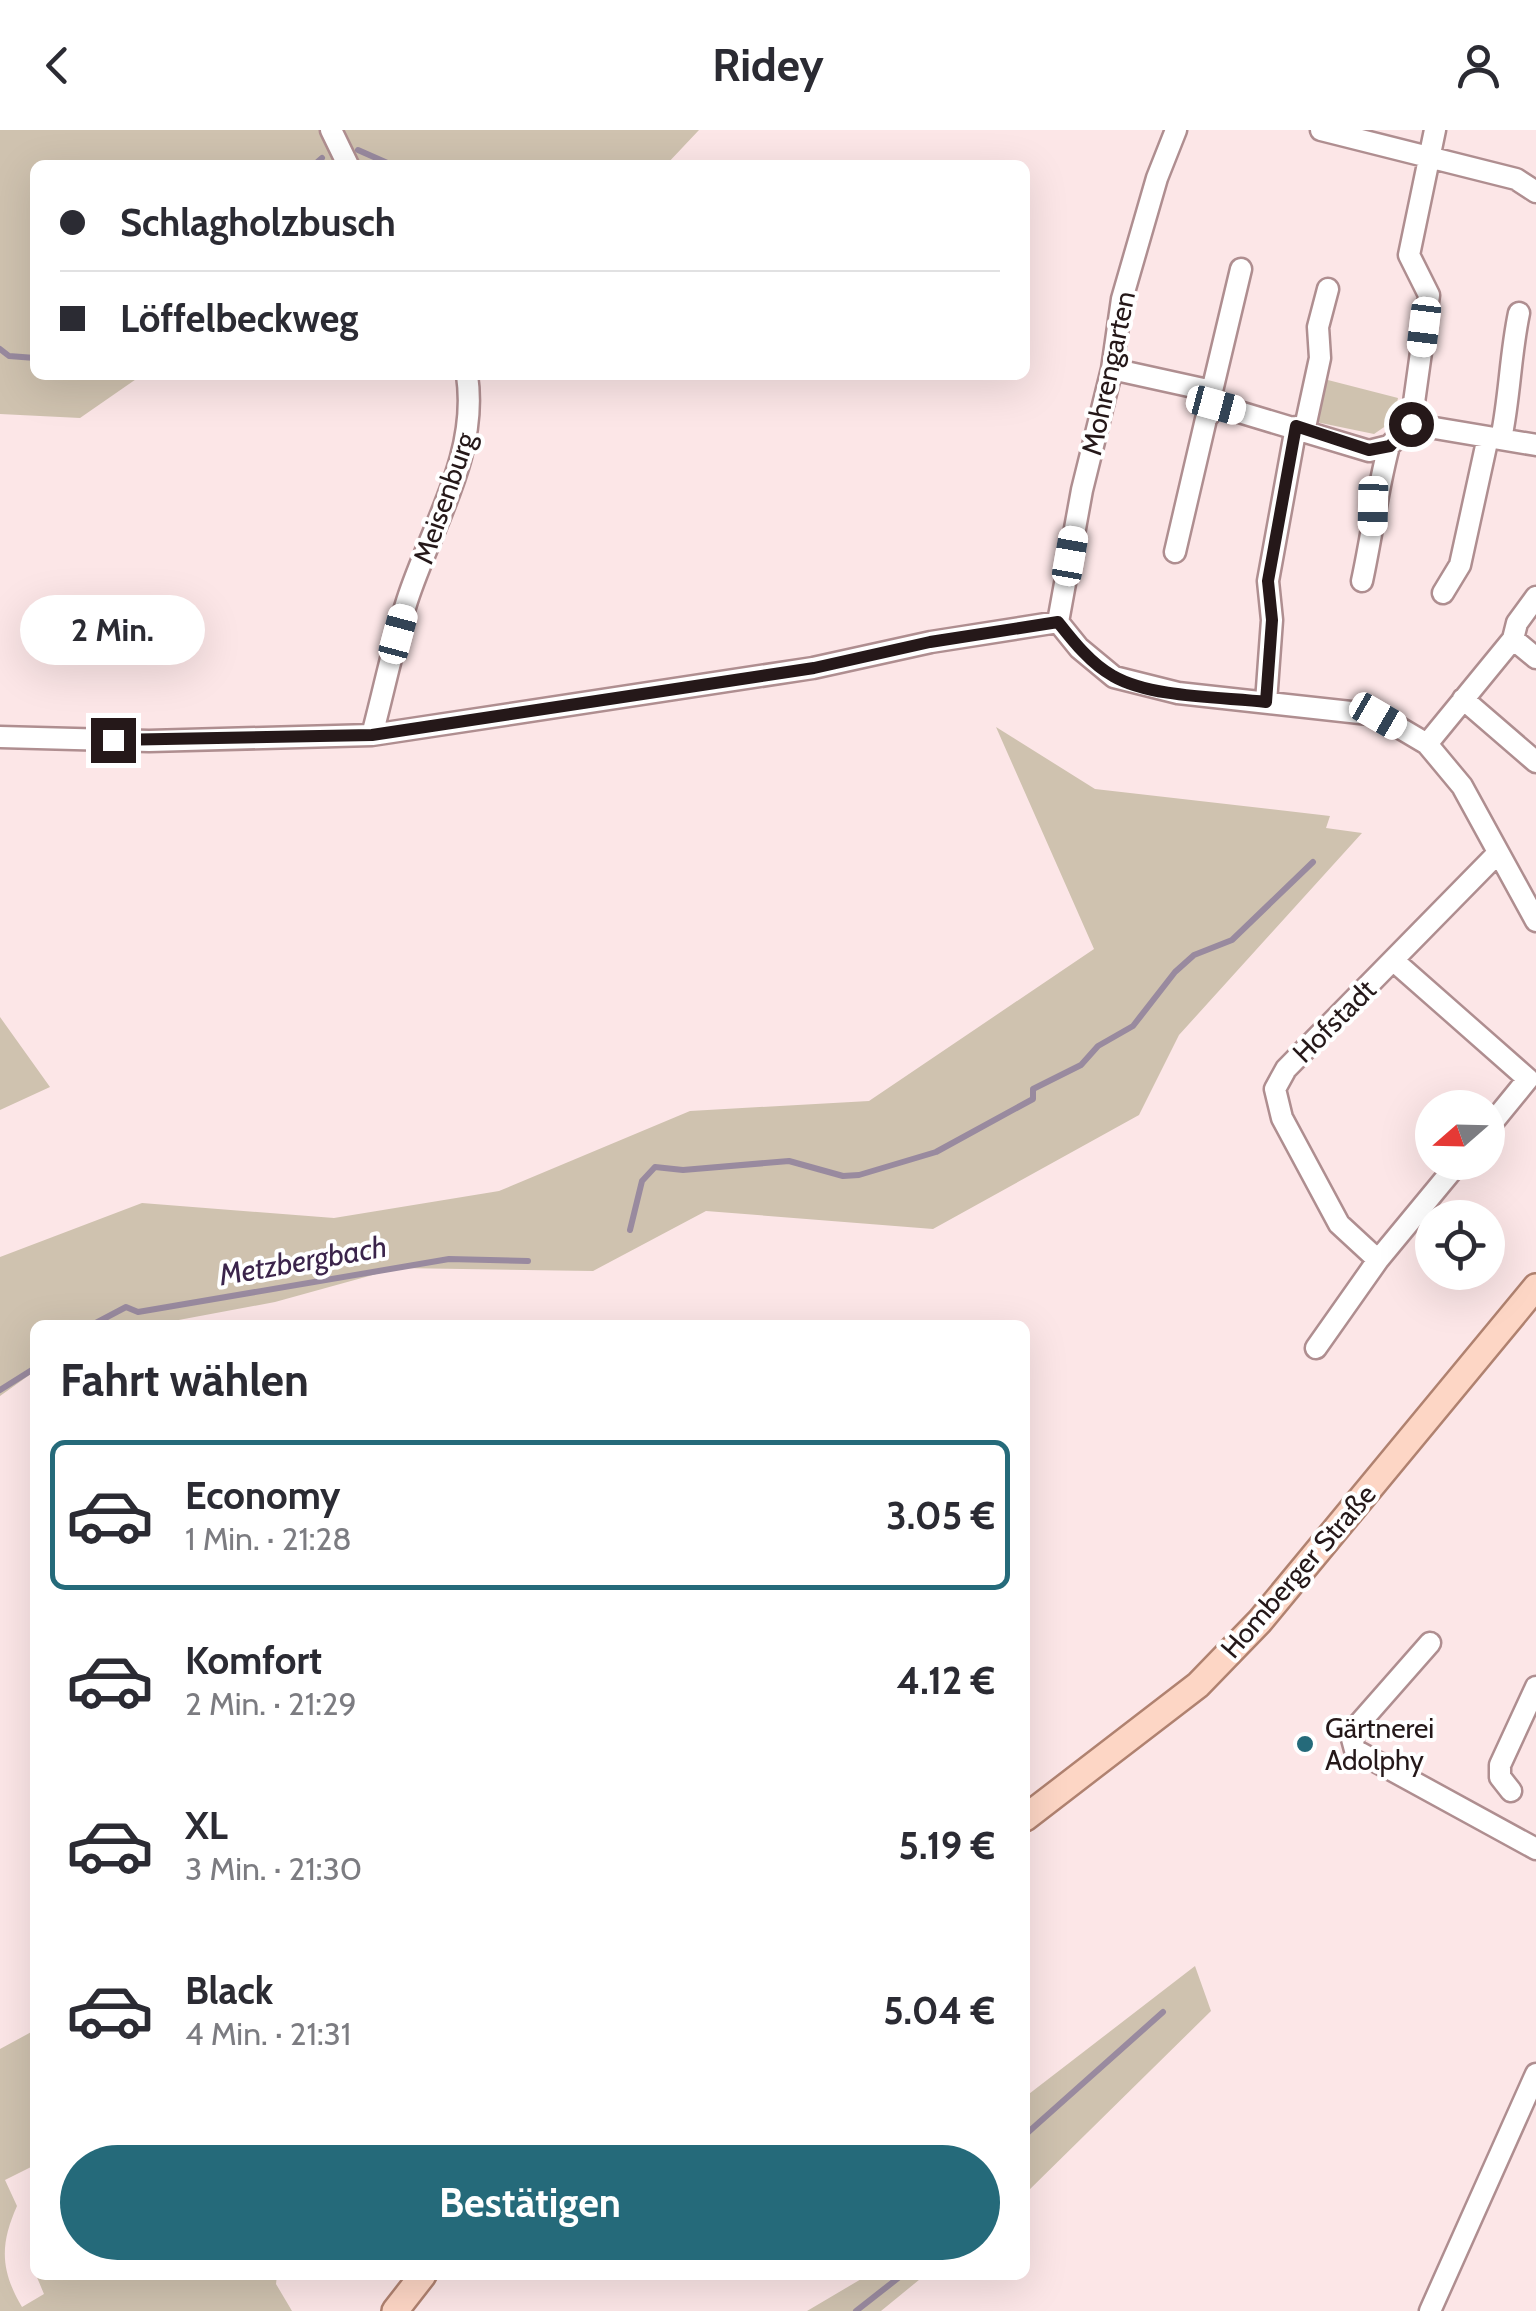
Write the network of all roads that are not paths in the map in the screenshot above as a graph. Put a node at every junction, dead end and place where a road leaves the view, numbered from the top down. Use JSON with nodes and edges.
{"nodes":[{"id":1,"x":331,"y":130,"type":"edge"},
{"id":2,"x":1176,"y":130,"type":"edge"},
{"id":3,"x":1320,"y":130,"type":"edge"},
{"id":4,"x":1436,"y":130,"type":"edge"},
{"id":5,"x":1430,"y":159,"type":"junction"},
{"id":6,"x":346,"y":160,"type":"edge"},
{"id":7,"x":1536,"y":192,"type":"edge"},
{"id":8,"x":1241,"y":270,"type":"dead end"},
{"id":9,"x":1328,"y":289,"type":"dead end"},
{"id":10,"x":1519,"y":313,"type":"dead end"},
{"id":11,"x":1112,"y":369,"type":"junction"},
{"id":12,"x":468,"y":380,"type":"edge"},
{"id":13,"x":1214,"y":398,"type":"junction"},
{"id":14,"x":1411,"y":424,"type":"junction"},
{"id":15,"x":1300,"y":430,"type":"junction"},
{"id":16,"x":1494,"y":438,"type":"junction"},
{"id":17,"x":1536,"y":445,"type":"edge"},
{"id":18,"x":1390,"y":446,"type":"junction"},
{"id":19,"x":1174,"y":552,"type":"dead end"},
{"id":20,"x":1362,"y":580,"type":"dead end"},
{"id":21,"x":1443,"y":592,"type":"dead end"},
{"id":22,"x":1536,"y":597,"type":"edge"},
{"id":23,"x":1058,"y":622,"type":"junction"},
{"id":24,"x":1513,"y":639,"type":"junction"},
{"id":25,"x":1536,"y":658,"type":"edge"},
{"id":26,"x":1463,"y":699,"type":"junction"},
{"id":27,"x":1266,"y":702,"type":"junction"},
{"id":28,"x":372,"y":735,"type":"junction"},
{"id":29,"x":0,"y":737,"type":"edge"},
{"id":30,"x":1428,"y":744,"type":"junction"},
{"id":31,"x":1536,"y":762,"type":"edge"},
{"id":32,"x":1496,"y":854,"type":"junction"},
{"id":33,"x":1536,"y":921,"type":"edge"},
{"id":34,"x":1394,"y":961,"type":"junction"},
{"id":35,"x":1505,"y":1107,"type":"edge"},
{"id":36,"x":1444,"y":1180,"type":"edge"},
{"id":37,"x":1378,"y":1260,"type":"junction"},
{"id":38,"x":1536,"y":1287,"type":"edge"},
{"id":39,"x":1316,"y":1348,"type":"dead end"},
{"id":40,"x":1430,"y":1644,"type":"dead end"},
{"id":41,"x":1536,"y":1687,"type":"edge"},
{"id":42,"x":1511,"y":1791,"type":"dead end"},
{"id":43,"x":1030,"y":1814,"type":"edge"},
{"id":44,"x":1536,"y":1849,"type":"edge"},
{"id":45,"x":1536,"y":2074,"type":"edge"},
{"id":46,"x":419,"y":2280,"type":"edge"},
{"id":47,"x":395,"y":2311,"type":"edge"},
{"id":48,"x":1430,"y":2311,"type":"edge"}],
"edges":[{"from":1,"to":6,"type":"street"},
{"from":2,"to":11,"type":"street","name":"Mohrengarten"},
{"from":3,"to":5,"type":"street"},
{"from":4,"to":5,"type":"street"},
{"from":5,"to":7,"type":"street"},
{"from":5,"to":14,"type":"street"},
{"from":8,"to":13,"type":"street"},
{"from":9,"to":15,"type":"street"},
{"from":10,"to":16,"type":"street"},
{"from":11,"to":13,"type":"street"},
{"from":11,"to":23,"type":"street","name":"Mohrengarten"},
{"from":12,"to":28,"type":"street","name":"Meisenburg"},
{"from":13,"to":15,"type":"street"},
{"from":13,"to":19,"type":"street"},
{"from":14,"to":16,"type":"street"},
{"from":14,"to":18,"type":"street"},
{"from":15,"to":18,"type":"street"},
{"from":15,"to":27,"type":"street"},
{"from":16,"to":17,"type":"street"},
{"from":16,"to":21,"type":"street"},
{"from":18,"to":20,"type":"street"},
{"from":22,"to":24,"type":"street"},
{"from":23,"to":27,"type":"street"},
{"from":23,"to":28,"type":"street"},
{"from":24,"to":25,"type":"street"},
{"from":24,"to":26,"type":"street"},
{"from":26,"to":30,"type":"street"},
{"from":26,"to":31,"type":"street"},
{"from":27,"to":30,"type":"street"},
{"from":28,"to":29,"type":"street"},
{"from":30,"to":32,"type":"street"},
{"from":32,"to":33,"type":"street"},
{"from":32,"to":34,"type":"street","name":"Hofstadt"},
{"from":34,"to":35,"type":"street"},
{"from":34,"to":37,"type":"street","name":"Hofstadt"},
{"from":36,"to":37,"type":"street"},
{"from":37,"to":39,"type":"street"},
{"from":38,"to":43,"type":"main road","name":"Homberger Straße"},
{"from":40,"to":44,"type":"street"},
{"from":41,"to":42,"type":"street"},
{"from":45,"to":48,"type":"street"},
{"from":46,"to":47,"type":"main road"}]}
